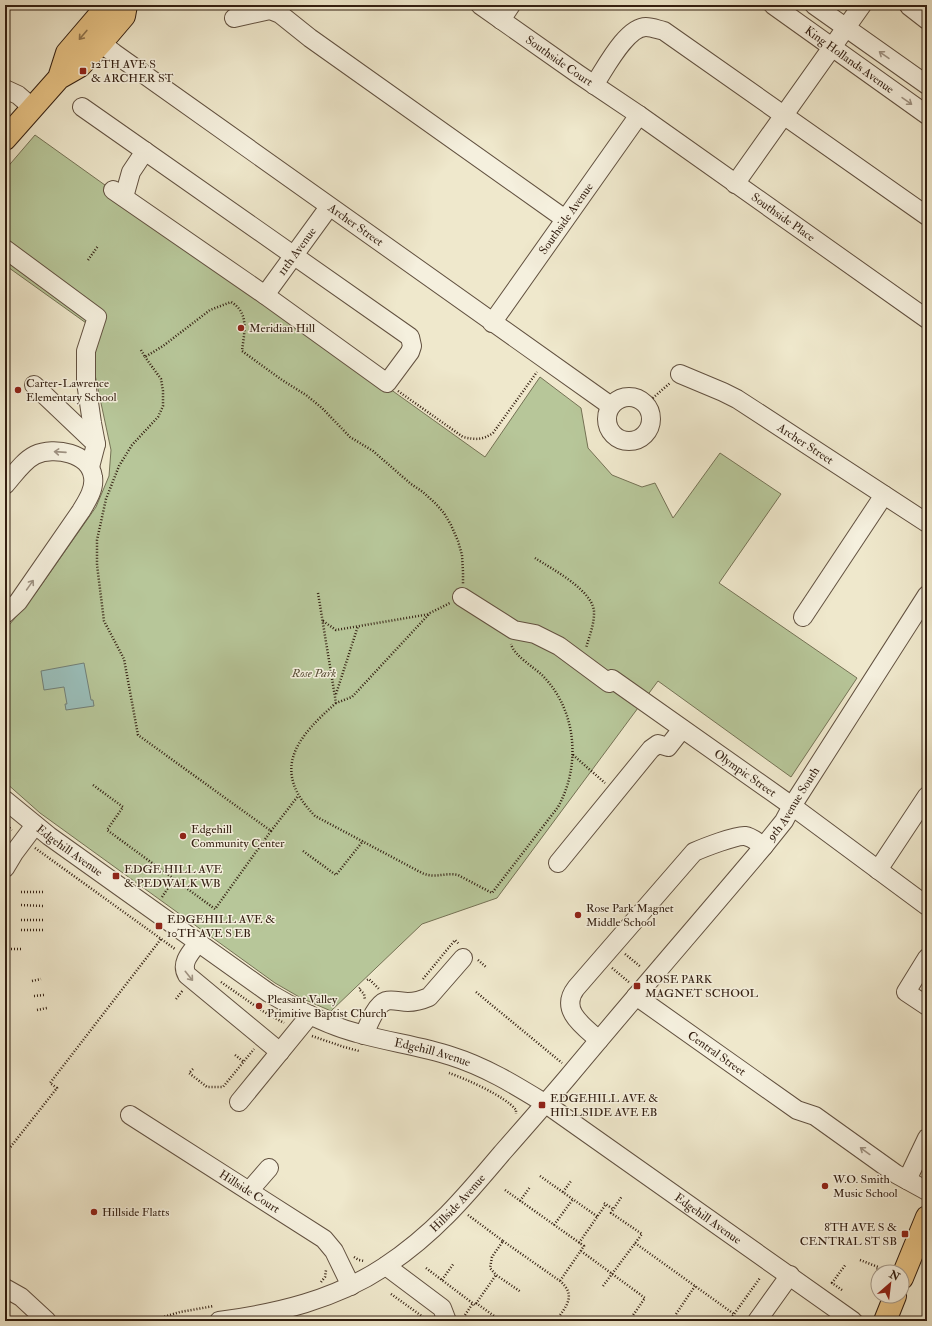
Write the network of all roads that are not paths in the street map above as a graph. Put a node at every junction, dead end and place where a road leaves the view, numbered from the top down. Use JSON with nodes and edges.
{"nodes":[{"id":1,"x":108,"y":5,"type":"edge"},
{"id":2,"x":126,"y":5,"type":"edge"},
{"id":3,"x":480,"y":5,"type":"edge"},
{"id":4,"x":511,"y":5,"type":"edge"},
{"id":5,"x":773,"y":5,"type":"edge"},
{"id":6,"x":814,"y":5,"type":"edge"},
{"id":7,"x":862,"y":5,"type":"edge"},
{"id":8,"x":910,"y":5,"type":"edge"},
{"id":9,"x":281,"y":9,"type":"edge"},
{"id":10,"x":234,"y":18,"type":"dead end"},
{"id":11,"x":501,"y":20,"type":"junction"},
{"id":12,"x":927,"y":20,"type":"edge"},
{"id":13,"x":846,"y":27,"type":"junction"},
{"id":14,"x":101,"y":43,"type":"junction"},
{"id":15,"x":832,"y":47,"type":"junction"},
{"id":16,"x":59,"y":78,"type":"junction"},
{"id":17,"x":594,"y":85,"type":"junction"},
{"id":18,"x":927,"y":85,"type":"edge"},
{"id":19,"x":5,"y":89,"type":"edge"},
{"id":20,"x":82,"y":107,"type":"dead end"},
{"id":21,"x":33,"y":108,"type":"junction"},
{"id":22,"x":639,"y":115,"type":"junction"},
{"id":23,"x":784,"y":115,"type":"junction"},
{"id":24,"x":927,"y":115,"type":"edge"},
{"id":25,"x":5,"y":139,"type":"edge"},
{"id":26,"x":145,"y":151,"type":"junction"},
{"id":27,"x":735,"y":184,"type":"junction"},
{"id":28,"x":328,"y":207,"type":"junction"},
{"id":29,"x":927,"y":216,"type":"edge"},
{"id":30,"x":565,"y":219,"type":"junction"},
{"id":31,"x":5,"y":249,"type":"edge"},
{"id":32,"x":293,"y":255,"type":"junction"},
{"id":33,"x":265,"y":295,"type":"junction"},
{"id":34,"x":927,"y":319,"type":"edge"},
{"id":35,"x":492,"y":323,"type":"junction"},
{"id":36,"x":680,"y":374,"type":"road end"},
{"id":37,"x":34,"y":385,"type":"dead end"},
{"id":38,"x":611,"y":406,"type":"junction"},
{"id":39,"x":96,"y":444,"type":"junction"},
{"id":40,"x":90,"y":467,"type":"junction"},
{"id":41,"x":5,"y":485,"type":"edge"},
{"id":42,"x":884,"y":495,"type":"junction"},
{"id":43,"x":927,"y":523,"type":"edge"},
{"id":44,"x":927,"y":595,"type":"edge"},
{"id":45,"x":462,"y":597,"type":"road end"},
{"id":46,"x":5,"y":614,"type":"edge"},
{"id":47,"x":804,"y":617,"type":"dead end"},
{"id":48,"x":682,"y":729,"type":"junction"},
{"id":49,"x":927,"y":796,"type":"edge"},
{"id":50,"x":5,"y":800,"type":"edge"},
{"id":51,"x":792,"y":806,"type":"junction"},
{"id":52,"x":35,"y":826,"type":"junction"},
{"id":53,"x":764,"y":846,"type":"junction"},
{"id":54,"x":558,"y":863,"type":"dead end"},
{"id":55,"x":5,"y":868,"type":"edge"},
{"id":56,"x":878,"y":870,"type":"junction"},
{"id":57,"x":927,"y":906,"type":"edge"},
{"id":58,"x":198,"y":943,"type":"junction"},
{"id":59,"x":466,"y":954,"type":"road end"},
{"id":60,"x":927,"y":958,"type":"edge"},
{"id":61,"x":633,"y":990,"type":"junction"},
{"id":62,"x":927,"y":1006,"type":"edge"},
{"id":63,"x":310,"y":1015,"type":"junction"},
{"id":64,"x":364,"y":1035,"type":"junction"},
{"id":65,"x":599,"y":1040,"type":"junction"},
{"id":66,"x":280,"y":1052,"type":"junction"},
{"id":67,"x":239,"y":1102,"type":"dead end"},
{"id":68,"x":546,"y":1104,"type":"junction"},
{"id":69,"x":130,"y":1115,"type":"dead end"},
{"id":70,"x":927,"y":1138,"type":"edge"},
{"id":71,"x":269,"y":1168,"type":"dead end"},
{"id":72,"x":902,"y":1177,"type":"junction"},
{"id":73,"x":249,"y":1190,"type":"junction"},
{"id":74,"x":927,"y":1191,"type":"edge"},
{"id":75,"x":927,"y":1217,"type":"edge"},
{"id":76,"x":908,"y":1264,"type":"edge"},
{"id":77,"x":386,"y":1266,"type":"junction"},
{"id":78,"x":790,"y":1275,"type":"junction"},
{"id":79,"x":351,"y":1286,"type":"junction"},
{"id":80,"x":5,"y":1288,"type":"edge"},
{"id":81,"x":892,"y":1304,"type":"edge"},
{"id":82,"x":220,"y":1313,"type":"edge"},
{"id":83,"x":299,"y":1314,"type":"edge"},
{"id":84,"x":266,"y":1318,"type":"edge"},
{"id":85,"x":47,"y":1321,"type":"edge"},
{"id":86,"x":447,"y":1321,"type":"edge"},
{"id":87,"x":757,"y":1321,"type":"edge"},
{"id":88,"x":853,"y":1321,"type":"edge"},
{"id":89,"x":885,"y":1321,"type":"edge"}],
"edges":[{"from":1,"to":16,"type":"main road","one_way":true},
{"from":2,"to":14,"type":"main road"},
{"from":3,"to":11,"type":"street","name":"Southside Court"},
{"from":4,"to":11,"type":"street"},
{"from":5,"to":15,"type":"street","name":"King Hollands Avenue"},
{"from":6,"to":13,"type":"street","name":"King Hollands Avenue"},
{"from":7,"to":13,"type":"street"},
{"from":8,"to":12,"type":"street"},
{"from":9,"to":10,"type":"street"},
{"from":9,"to":30,"type":"street"},
{"from":11,"to":17,"type":"street","name":"Southside Court"},
{"from":13,"to":15,"type":"street"},
{"from":18,"to":13,"type":"street","name":"King Hollands Avenue","one_way":true},
{"from":14,"to":16,"type":"main road"},
{"from":14,"to":28,"type":"street","name":"Archer Street"},
{"from":15,"to":23,"type":"street"},
{"from":15,"to":24,"type":"street","name":"King Hollands Avenue","one_way":true},
{"from":16,"to":21,"type":"main road"},
{"from":17,"to":22,"type":"street","name":"Southside Court"},
{"from":17,"to":23,"type":"street"},
{"from":19,"to":21,"type":"street"},
{"from":20,"to":26,"type":"street"},
{"from":21,"to":25,"type":"main road"},
{"from":22,"to":27,"type":"street","name":"Southside Place"},
{"from":22,"to":30,"type":"street","name":"Southside Avenue"},
{"from":23,"to":27,"type":"street"},
{"from":23,"to":29,"type":"street"},
{"from":26,"to":32,"type":"street"},
{"from":26,"to":33,"type":"street"},
{"from":27,"to":34,"type":"street","name":"Southside Place"},
{"from":28,"to":32,"type":"street","name":"11th Avenue"},
{"from":28,"to":35,"type":"street","name":"Archer Street"},
{"from":30,"to":35,"type":"street","name":"Southside Avenue"},
{"from":31,"to":39,"type":"street"},
{"from":32,"to":33,"type":"street","name":"11th Avenue"},
{"from":32,"to":33,"type":"street"},
{"from":35,"to":38,"type":"street","name":"Archer Street"},
{"from":36,"to":42,"type":"street","name":"Archer Street"},
{"from":37,"to":39,"type":"street"},
{"from":38,"to":38,"type":"street"},
{"from":39,"to":40,"type":"street"},
{"from":40,"to":41,"type":"street","one_way":true},
{"from":46,"to":40,"type":"street","one_way":true},
{"from":42,"to":43,"type":"street","name":"Archer Street"},
{"from":42,"to":47,"type":"street"},
{"from":44,"to":51,"type":"street","name":"9th Avenue South"},
{"from":45,"to":48,"type":"street","name":"Olympic Street"},
{"from":48,"to":51,"type":"street","name":"Olympic Street"},
{"from":48,"to":54,"type":"street"},
{"from":49,"to":56,"type":"street"},
{"from":50,"to":52,"type":"street","name":"Edgehill Avenue"},
{"from":51,"to":53,"type":"street","name":"9th Avenue South"},
{"from":51,"to":56,"type":"street","name":"Olympic Street"},
{"from":52,"to":55,"type":"street"},
{"from":52,"to":58,"type":"street","name":"Edgehill Avenue"},
{"from":53,"to":61,"type":"street","name":"9th Avenue South"},
{"from":53,"to":65,"type":"street"},
{"from":56,"to":57,"type":"street","name":"Olympic Street"},
{"from":58,"to":63,"type":"street","name":"Edgehill Avenue"},
{"from":58,"to":66,"type":"street","one_way":true},
{"from":59,"to":64,"type":"street"},
{"from":60,"to":62,"type":"street"},
{"from":61,"to":65,"type":"street","name":"Hillside Avenue"},
{"from":72,"to":61,"type":"street","name":"Central Street","one_way":true},
{"from":63,"to":64,"type":"street","name":"Edgehill Avenue"},
{"from":63,"to":66,"type":"street"},
{"from":64,"to":68,"type":"street","name":"Edgehill Avenue"},
{"from":65,"to":68,"type":"street","name":"Hillside Avenue"},
{"from":66,"to":67,"type":"street"},
{"from":68,"to":77,"type":"street","name":"Hillside Avenue"},
{"from":68,"to":78,"type":"street","name":"Edgehill Avenue"},
{"from":69,"to":73,"type":"street","name":"Hillside Court"},
{"from":70,"to":72,"type":"street"},
{"from":71,"to":73,"type":"street"},
{"from":72,"to":74,"type":"street","name":"Central Street"},
{"from":73,"to":79,"type":"street","name":"Hillside Court"},
{"from":75,"to":76,"type":"main road"},
{"from":77,"to":79,"type":"street","name":"Hillside Avenue"},
{"from":77,"to":86,"type":"street"},
{"from":78,"to":87,"type":"street"},
{"from":78,"to":88,"type":"street","name":"Edgehill Avenue"},
{"from":79,"to":83,"type":"street","name":"Hillside Avenue"},
{"from":80,"to":85,"type":"street"},
{"from":81,"to":89,"type":"main road"},
{"from":82,"to":84,"type":"street","name":"Hillside Avenue"},
{"from":83,"to":84,"type":"street","name":"Hillside Avenue"}]}
